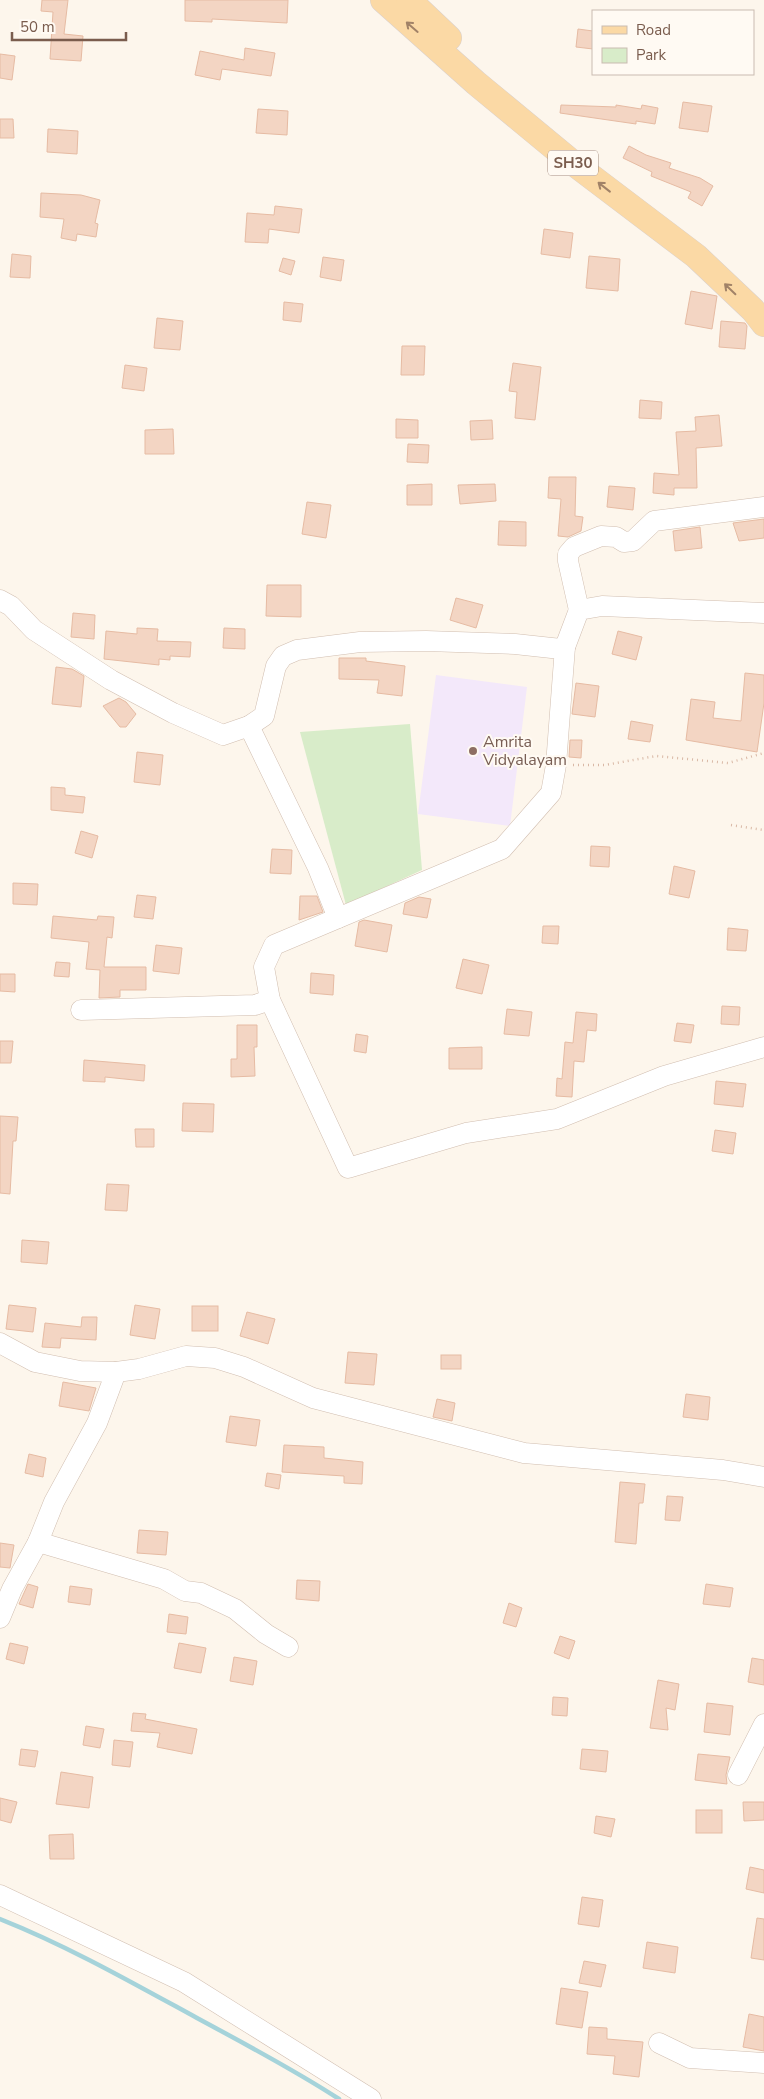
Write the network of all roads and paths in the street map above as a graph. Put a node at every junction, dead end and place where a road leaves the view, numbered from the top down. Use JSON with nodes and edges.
{"nodes":[{"id":1,"x":383,"y":0,"type":"edge"},
{"id":2,"x":410,"y":0,"type":"edge"},
{"id":3,"x":764,"y":299,"type":"edge"},
{"id":4,"x":764,"y":324,"type":"edge"},
{"id":5,"x":764,"y":506,"type":"edge"},
{"id":6,"x":0,"y":600,"type":"edge"},
{"id":7,"x":579,"y":610,"type":"junction"},
{"id":8,"x":764,"y":613,"type":"edge"},
{"id":9,"x":565,"y":647,"type":"junction"},
{"id":10,"x":249,"y":726,"type":"junction"},
{"id":11,"x":764,"y":753,"type":"edge"},
{"id":12,"x":556,"y":766,"type":"junction"},
{"id":13,"x":731,"y":825,"type":"dead end"},
{"id":14,"x":764,"y":830,"type":"edge"},
{"id":15,"x":338,"y":918,"type":"junction"},
{"id":16,"x":270,"y":1000,"type":"junction"},
{"id":17,"x":80,"y":1010,"type":"dead end"},
{"id":18,"x":764,"y":1047,"type":"edge"},
{"id":19,"x":0,"y":1342,"type":"edge"},
{"id":20,"x":116,"y":1372,"type":"junction"},
{"id":21,"x":764,"y":1477,"type":"edge"},
{"id":22,"x":38,"y":1542,"type":"junction"},
{"id":23,"x":0,"y":1618,"type":"edge"},
{"id":24,"x":288,"y":1647,"type":"dead end"},
{"id":25,"x":764,"y":1724,"type":"edge"},
{"id":26,"x":738,"y":1775,"type":"dead end"},
{"id":27,"x":0,"y":1895,"type":"edge"},
{"id":28,"x":659,"y":2043,"type":"dead end"},
{"id":29,"x":764,"y":2063,"type":"edge"},
{"id":30,"x":371,"y":2099,"type":"edge"}],
"edges":[{"from":4,"to":1,"type":"main road","number":"SH30","one_way":true},
{"from":2,"to":3,"type":"main road"},
{"from":5,"to":7,"type":"street"},
{"from":6,"to":10,"type":"street"},
{"from":7,"to":8,"type":"street"},
{"from":7,"to":9,"type":"street"},
{"from":9,"to":10,"type":"street"},
{"from":9,"to":12,"type":"street"},
{"from":10,"to":15,"type":"street"},
{"from":11,"to":12,"type":"path"},
{"from":12,"to":15,"type":"street"},
{"from":13,"to":14,"type":"path"},
{"from":15,"to":16,"type":"street"},
{"from":16,"to":17,"type":"street"},
{"from":16,"to":18,"type":"street"},
{"from":19,"to":20,"type":"street"},
{"from":20,"to":21,"type":"street"},
{"from":20,"to":22,"type":"street"},
{"from":22,"to":23,"type":"street"},
{"from":22,"to":24,"type":"street"},
{"from":25,"to":26,"type":"street"},
{"from":27,"to":30,"type":"street"},
{"from":28,"to":29,"type":"street"}]}
